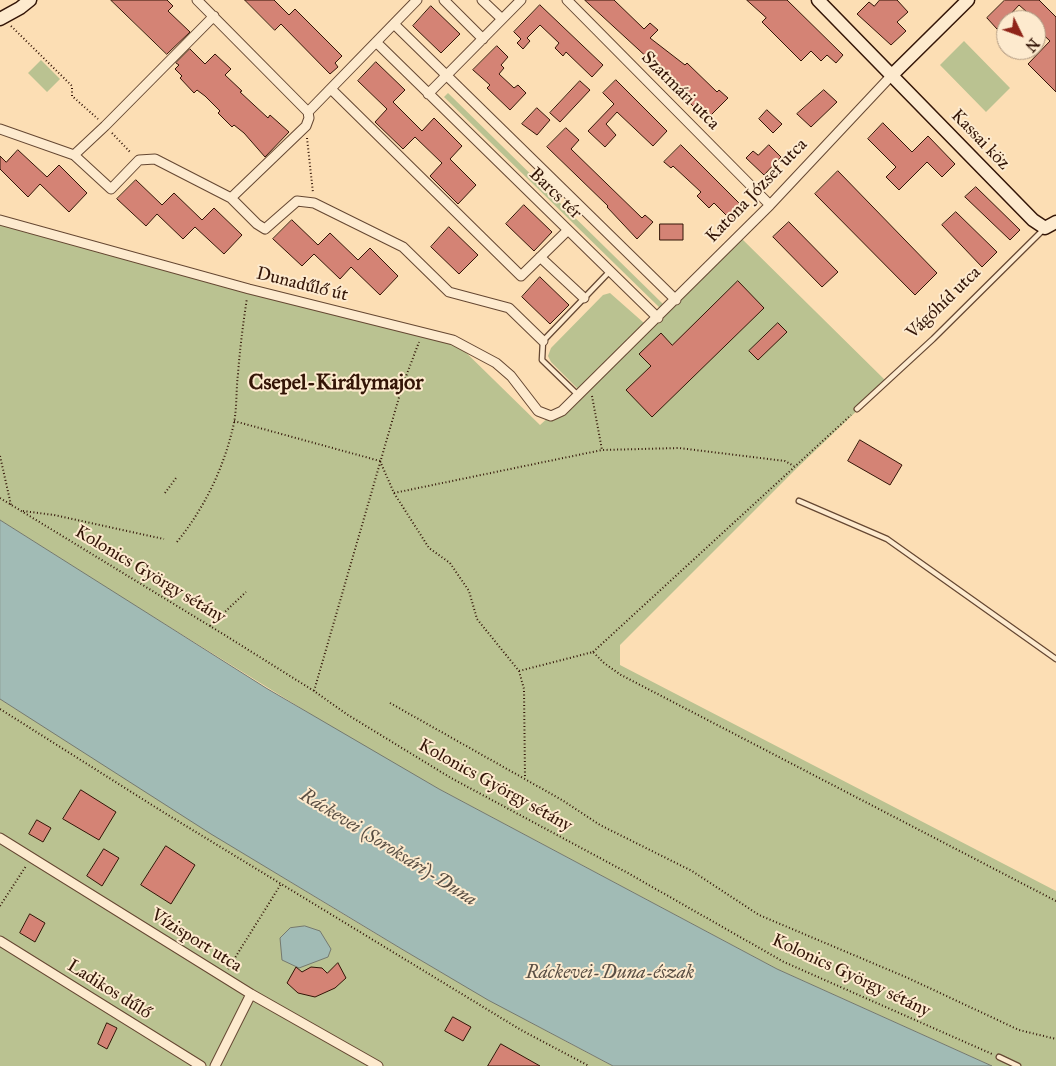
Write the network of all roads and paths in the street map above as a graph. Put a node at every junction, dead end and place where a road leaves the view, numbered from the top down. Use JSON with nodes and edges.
{"nodes":[{"id":1,"x":30,"y":0,"type":"edge"},
{"id":2,"x":197,"y":0,"type":"edge"},
{"id":3,"x":417,"y":0,"type":"edge"},
{"id":4,"x":444,"y":0,"type":"edge"},
{"id":5,"x":482,"y":0,"type":"edge"},
{"id":6,"x":521,"y":0,"type":"edge"},
{"id":7,"x":567,"y":0,"type":"edge"},
{"id":8,"x":818,"y":0,"type":"edge"},
{"id":9,"x":968,"y":0,"type":"edge"},
{"id":10,"x":214,"y":16,"type":"junction"},
{"id":11,"x":0,"y":19,"type":"edge"},
{"id":12,"x":502,"y":19,"type":"junction"},
{"id":13,"x":17,"y":21,"type":"dead end"},
{"id":14,"x":394,"y":24,"type":"junction"},
{"id":15,"x":483,"y":39,"type":"junction"},
{"id":16,"x":376,"y":42,"type":"junction"},
{"id":17,"x":892,"y":74,"type":"junction"},
{"id":18,"x":446,"y":75,"type":"junction"},
{"id":19,"x":331,"y":89,"type":"junction"},
{"id":20,"x":428,"y":94,"type":"junction"},
{"id":21,"x":308,"y":112,"type":"junction"},
{"id":22,"x":105,"y":126,"type":"junction"},
{"id":23,"x":306,"y":126,"type":"junction"},
{"id":24,"x":0,"y":129,"type":"edge"},
{"id":25,"x":74,"y":154,"type":"junction"},
{"id":26,"x":139,"y":160,"type":"junction"},
{"id":27,"x":231,"y":198,"type":"junction"},
{"id":28,"x":314,"y":204,"type":"junction"},
{"id":29,"x":770,"y":205,"type":"junction"},
{"id":30,"x":0,"y":220,"type":"edge"},
{"id":31,"x":1050,"y":225,"type":"edge"},
{"id":32,"x":568,"y":230,"type":"junction"},
{"id":33,"x":540,"y":257,"type":"junction"},
{"id":34,"x":610,"y":271,"type":"junction"},
{"id":35,"x":249,"y":289,"type":"junction"},
{"id":36,"x":584,"y":298,"type":"junction"},
{"id":37,"x":676,"y":300,"type":"junction"},
{"id":38,"x":658,"y":318,"type":"junction"},
{"id":39,"x":422,"y":332,"type":"junction"},
{"id":40,"x":543,"y":341,"type":"junction"},
{"id":41,"x":591,"y":384,"type":"junction"},
{"id":42,"x":579,"y":396,"type":"junction"},
{"id":43,"x":570,"y":404,"type":"joint"},
{"id":44,"x":857,"y":409,"type":"joint"},
{"id":45,"x":234,"y":421,"type":"junction"},
{"id":46,"x":602,"y":450,"type":"junction"},
{"id":47,"x":0,"y":456,"type":"edge"},
{"id":48,"x":380,"y":461,"type":"junction"},
{"id":49,"x":794,"y":466,"type":"junction"},
{"id":50,"x":176,"y":478,"type":"dead end"},
{"id":51,"x":166,"y":493,"type":"dead end"},
{"id":52,"x":394,"y":493,"type":"junction"},
{"id":53,"x":0,"y":498,"type":"edge"},
{"id":54,"x":799,"y":501,"type":"dead end"},
{"id":55,"x":12,"y":505,"type":"junction"},
{"id":56,"x":20,"y":511,"type":"junction"},
{"id":57,"x":164,"y":540,"type":"dead end"},
{"id":58,"x":177,"y":542,"type":"dead end"},
{"id":59,"x":246,"y":592,"type":"dead end"},
{"id":60,"x":210,"y":626,"type":"junction"},
{"id":61,"x":593,"y":652,"type":"junction"},
{"id":62,"x":1056,"y":659,"type":"edge"},
{"id":63,"x":519,"y":671,"type":"junction"},
{"id":64,"x":314,"y":691,"type":"junction"},
{"id":65,"x":390,"y":703,"type":"dead end"},
{"id":66,"x":0,"y":709,"type":"edge"},
{"id":67,"x":524,"y":778,"type":"junction"},
{"id":68,"x":0,"y":838,"type":"edge"},
{"id":69,"x":31,"y":858,"type":"junction"},
{"id":70,"x":282,"y":884,"type":"junction"},
{"id":71,"x":1056,"y":901,"type":"edge"},
{"id":72,"x":0,"y":906,"type":"edge"},
{"id":73,"x":0,"y":941,"type":"edge"},
{"id":74,"x":223,"y":976,"type":"junction"},
{"id":75,"x":251,"y":994,"type":"junction"},
{"id":76,"x":1056,"y":1039,"type":"edge"},
{"id":77,"x":999,"y":1057,"type":"joint"},
{"id":78,"x":201,"y":1066,"type":"edge"},
{"id":79,"x":215,"y":1066,"type":"edge"},
{"id":80,"x":378,"y":1066,"type":"edge"},
{"id":81,"x":589,"y":1066,"type":"edge"},
{"id":82,"x":1018,"y":1066,"type":"edge"}],
"edges":[{"from":1,"to":11,"type":"street"},
{"from":2,"to":10,"type":"street"},
{"from":3,"to":14,"type":"street"},
{"from":4,"to":15,"type":"street"},
{"from":5,"to":12,"type":"street"},
{"from":6,"to":12,"type":"street"},
{"from":7,"to":29,"type":"street","name":"Szatmári utca"},
{"from":8,"to":17,"type":"street","name":"Kassai köz"},
{"from":9,"to":17,"type":"street","name":"Katona József utca"},
{"from":10,"to":21,"type":"street"},
{"from":10,"to":22,"type":"street"},
{"from":12,"to":15,"type":"street"},
{"from":13,"to":22,"type":"path"},
{"from":14,"to":16,"type":"street"},
{"from":14,"to":18,"type":"street","name":"Barcs tér"},
{"from":15,"to":18,"type":"street"},
{"from":16,"to":19,"type":"street"},
{"from":16,"to":20,"type":"street","name":"Barcs tér"},
{"from":17,"to":29,"type":"street","name":"Katona József utca"},
{"from":17,"to":31,"type":"street","name":"Kassai köz"},
{"from":18,"to":20,"type":"street"},
{"from":18,"to":37,"type":"street","name":"Barcs tér"},
{"from":19,"to":21,"type":"street"},
{"from":19,"to":33,"type":"street"},
{"from":20,"to":32,"type":"street","name":"Barcs tér"},
{"from":21,"to":23,"type":"street"},
{"from":22,"to":25,"type":"street"},
{"from":22,"to":26,"type":"path"},
{"from":23,"to":27,"type":"street"},
{"from":23,"to":28,"type":"path"},
{"from":24,"to":25,"type":"street"},
{"from":25,"to":26,"type":"street"},
{"from":26,"to":27,"type":"street"},
{"from":27,"to":28,"type":"street"},
{"from":28,"to":40,"type":"street"},
{"from":29,"to":37,"type":"street","name":"Katona József utca"},
{"from":30,"to":35,"type":"street","name":"Dunadűlő út"},
{"from":31,"to":44,"type":"lane","name":"Vágóhíd utca"},
{"from":32,"to":33,"type":"street"},
{"from":32,"to":34,"type":"street","name":"Barcs tér"},
{"from":33,"to":36,"type":"street"},
{"from":34,"to":36,"type":"lane"},
{"from":34,"to":38,"type":"street","name":"Barcs tér"},
{"from":35,"to":39,"type":"street","name":"Dunadűlő út"},
{"from":35,"to":45,"type":"path"},
{"from":36,"to":40,"type":"lane"},
{"from":37,"to":38,"type":"street","name":"Katona József utca"},
{"from":38,"to":41,"type":"street","name":"Katona József utca"},
{"from":39,"to":43,"type":"street","name":"Dunadűlő út"},
{"from":39,"to":48,"type":"path"},
{"from":40,"to":42,"type":"lane"},
{"from":41,"to":42,"type":"street","name":"Katona József utca"},
{"from":41,"to":46,"type":"path"},
{"from":42,"to":43,"type":"street","name":"Katona József utca"},
{"from":44,"to":49,"type":"path"},
{"from":45,"to":48,"type":"path"},
{"from":45,"to":58,"type":"path"},
{"from":46,"to":49,"type":"path"},
{"from":46,"to":52,"type":"path"},
{"from":47,"to":55,"type":"path"},
{"from":48,"to":52,"type":"path"},
{"from":48,"to":64,"type":"path"},
{"from":49,"to":61,"type":"path"},
{"from":50,"to":51,"type":"path"},
{"from":52,"to":63,"type":"path"},
{"from":53,"to":55,"type":"path","name":"Kolonics György sétány"},
{"from":54,"to":62,"type":"lane"},
{"from":55,"to":56,"type":"path","name":"Kolonics György sétány"},
{"from":56,"to":57,"type":"path"},
{"from":56,"to":60,"type":"path","name":"Kolonics György sétány"},
{"from":59,"to":60,"type":"path"},
{"from":60,"to":64,"type":"path","name":"Kolonics György sétány"},
{"from":61,"to":63,"type":"path"},
{"from":61,"to":71,"type":"path"},
{"from":63,"to":67,"type":"path"},
{"from":64,"to":77,"type":"path","name":"Kolonics György sétány"},
{"from":65,"to":67,"type":"path"},
{"from":66,"to":70,"type":"path"},
{"from":67,"to":76,"type":"path"},
{"from":68,"to":69,"type":"street","name":"Vízisport utca"},
{"from":69,"to":72,"type":"path"},
{"from":69,"to":74,"type":"street","name":"Vízisport utca"},
{"from":70,"to":74,"type":"path"},
{"from":70,"to":81,"type":"path"},
{"from":73,"to":78,"type":"street","name":"Ladikos dűlő"},
{"from":74,"to":75,"type":"street","name":"Vízisport utca"},
{"from":75,"to":79,"type":"street"},
{"from":75,"to":80,"type":"street","name":"Vízisport utca"},
{"from":77,"to":82,"type":"lane"}]}
